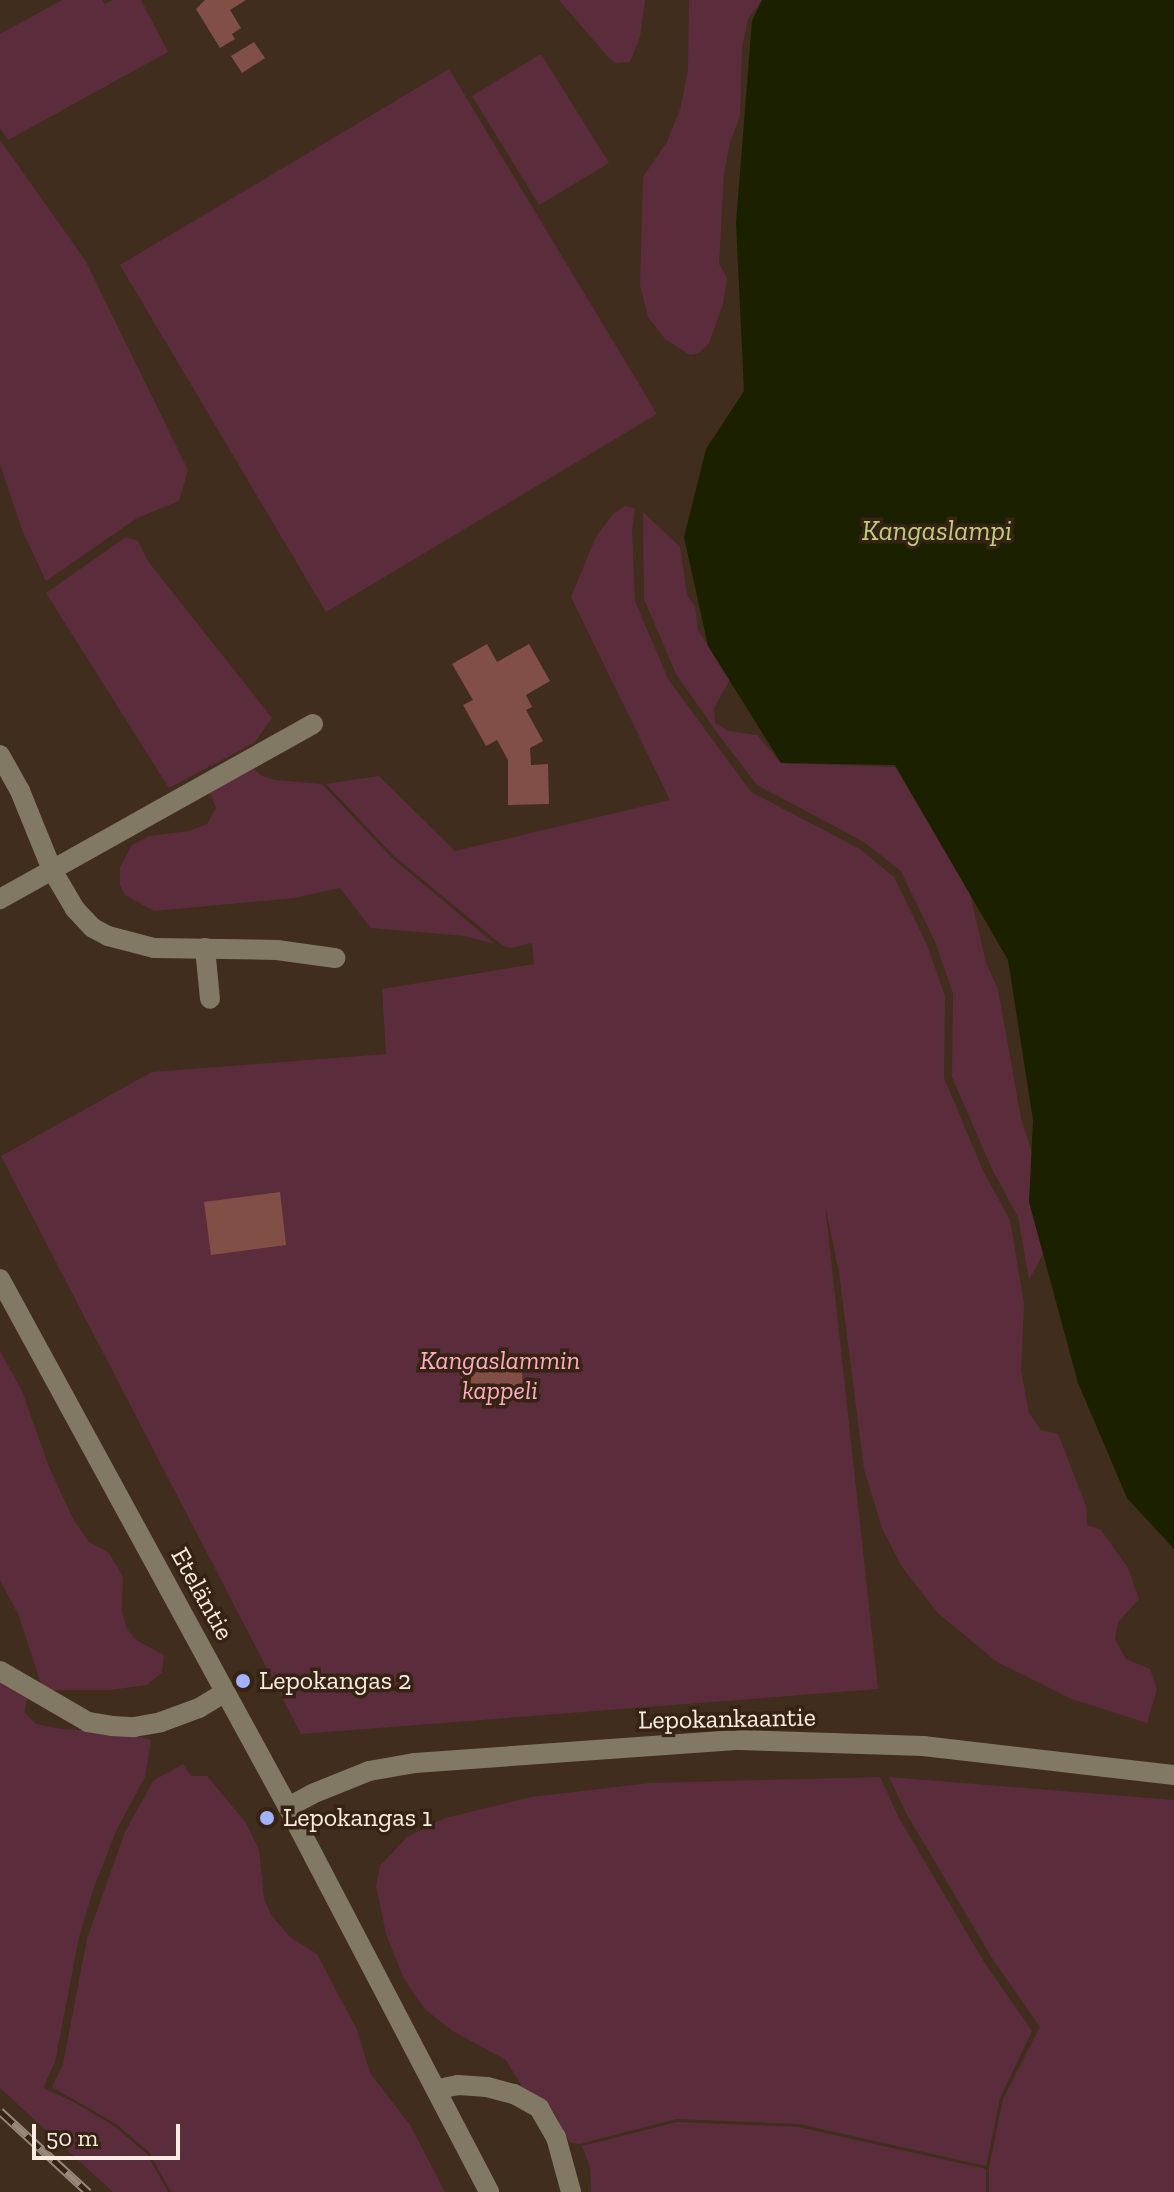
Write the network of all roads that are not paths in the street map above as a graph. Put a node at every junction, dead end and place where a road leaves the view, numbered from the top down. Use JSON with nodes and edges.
{"nodes":[{"id":1,"x":313,"y":724,"type":"dead end"},
{"id":2,"x":0,"y":755,"type":"edge"},
{"id":3,"x":52,"y":870,"type":"junction"},
{"id":4,"x":0,"y":899,"type":"edge"},
{"id":5,"x":205,"y":948,"type":"junction"},
{"id":6,"x":335,"y":958,"type":"dead end"},
{"id":7,"x":210,"y":999,"type":"dead end"},
{"id":8,"x":0,"y":1279,"type":"edge"},
{"id":9,"x":0,"y":1671,"type":"edge"},
{"id":10,"x":226,"y":1692,"type":"junction"},
{"id":11,"x":1174,"y":1775,"type":"edge"},
{"id":12,"x":288,"y":1807,"type":"junction"},
{"id":13,"x":438,"y":2089,"type":"junction"},
{"id":14,"x":489,"y":2192,"type":"edge"},
{"id":15,"x":571,"y":2192,"type":"edge"}],
"edges":[{"from":1,"to":3,"type":"street"},
{"from":2,"to":3,"type":"street"},
{"from":3,"to":4,"type":"street"},
{"from":3,"to":5,"type":"street"},
{"from":5,"to":6,"type":"street"},
{"from":5,"to":7,"type":"street"},
{"from":8,"to":10,"type":"street","name":"Eteläntie"},
{"from":9,"to":10,"type":"street"},
{"from":10,"to":12,"type":"street","name":"Eteläntie"},
{"from":11,"to":12,"type":"street","name":"Lepokankaantie"},
{"from":12,"to":13,"type":"street","name":"Eteläntie"},
{"from":13,"to":14,"type":"street","name":"Eteläntie"},
{"from":13,"to":15,"type":"street"}]}
